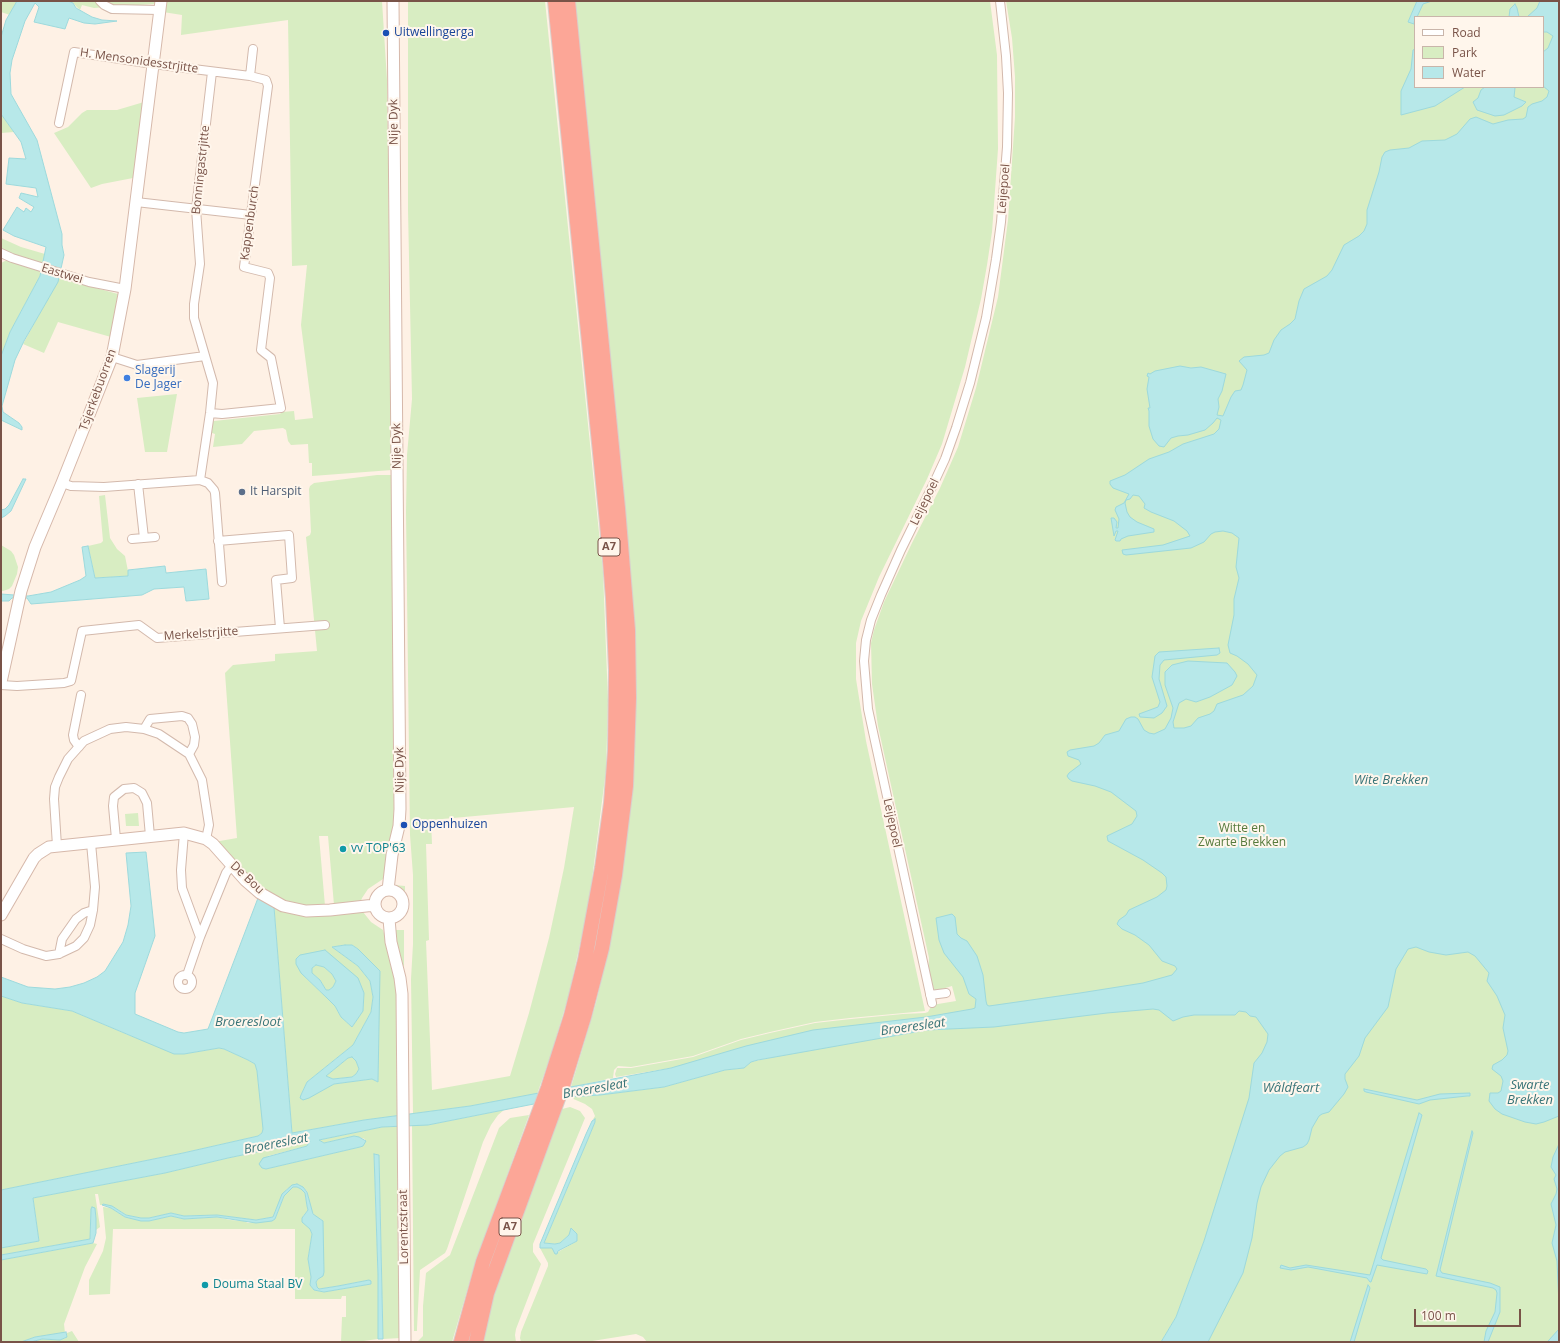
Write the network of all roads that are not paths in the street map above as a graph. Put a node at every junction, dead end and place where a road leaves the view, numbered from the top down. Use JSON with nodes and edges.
{"nodes":[{"id":1,"x":100,"y":1,"type":"edge"},
{"id":2,"x":393,"y":1,"type":"edge"},
{"id":3,"x":555,"y":1,"type":"edge"},
{"id":4,"x":568,"y":1,"type":"edge"},
{"id":5,"x":1000,"y":1,"type":"edge"},
{"id":6,"x":160,"y":6,"type":"edge"},
{"id":7,"x":253,"y":49,"type":"dead end"},
{"id":8,"x":153,"y":64,"type":"junction"},
{"id":9,"x":212,"y":72,"type":"junction"},
{"id":10,"x":250,"y":76,"type":"junction"},
{"id":11,"x":59,"y":123,"type":"dead end"},
{"id":12,"x":136,"y":202,"type":"junction"},
{"id":13,"x":196,"y":209,"type":"junction"},
{"id":14,"x":251,"y":215,"type":"junction"},
{"id":15,"x":1,"y":253,"type":"edge"},
{"id":16,"x":126,"y":289,"type":"junction"},
{"id":17,"x":205,"y":356,"type":"junction"},
{"id":18,"x":112,"y":357,"type":"junction"},
{"id":19,"x":210,"y":413,"type":"junction"},
{"id":20,"x":200,"y":480,"type":"junction"},
{"id":21,"x":62,"y":483,"type":"junction"},
{"id":22,"x":138,"y":484,"type":"junction"},
{"id":23,"x":155,"y":537,"type":"dead end"},
{"id":24,"x":144,"y":538,"type":"junction"},
{"id":25,"x":132,"y":539,"type":"dead end"},
{"id":26,"x":218,"y":541,"type":"junction"},
{"id":27,"x":222,"y":582,"type":"dead end"},
{"id":28,"x":325,"y":625,"type":"dead end"},
{"id":29,"x":280,"y":628,"type":"junction"},
{"id":30,"x":1,"y":682,"type":"edge"},
{"id":31,"x":1,"y":685,"type":"edge"},
{"id":32,"x":81,"y":695,"type":"dead end"},
{"id":33,"x":144,"y":729,"type":"junction"},
{"id":34,"x":79,"y":747,"type":"junction"},
{"id":35,"x":189,"y":754,"type":"junction"},
{"id":36,"x":184,"y":833,"type":"junction"},
{"id":37,"x":150,"y":836,"type":"junction"},
{"id":38,"x":116,"y":839,"type":"junction"},
{"id":39,"x":206,"y":839,"type":"junction"},
{"id":40,"x":92,"y":843,"type":"junction"},
{"id":41,"x":57,"y":846,"type":"junction"},
{"id":42,"x":232,"y":865,"type":"junction"},
{"id":43,"x":388,"y":890,"type":"junction"},
{"id":44,"x":375,"y":905,"type":"junction"},
{"id":45,"x":93,"y":910,"type":"junction"},
{"id":46,"x":1,"y":915,"type":"edge"},
{"id":47,"x":389,"y":919,"type":"junction"},
{"id":48,"x":200,"y":937,"type":"junction"},
{"id":49,"x":1,"y":939,"type":"edge"},
{"id":50,"x":59,"y":954,"type":"junction"},
{"id":51,"x":187,"y":975,"type":"dead end"},
{"id":52,"x":946,"y":993,"type":"dead end"},
{"id":53,"x":405,"y":1342,"type":"edge"},
{"id":54,"x":461,"y":1342,"type":"edge"},
{"id":55,"x":476,"y":1342,"type":"edge"}],
"edges":[{"from":1,"to":6,"type":"street"},
{"from":2,"to":43,"type":"street","name":"Nije Dyk"},
{"from":3,"to":54,"type":"highway","number":"A7"},
{"from":4,"to":55,"type":"highway","number":"A7"},
{"from":5,"to":52,"type":"street","name":"Leijepoel"},
{"from":6,"to":8,"type":"street","name":"Tsjerkebuorren"},
{"from":7,"to":10,"type":"street"},
{"from":8,"to":9,"type":"street","name":"H. Mensonidesstrjitte"},
{"from":8,"to":11,"type":"street","name":"H. Mensonidesstrjitte"},
{"from":8,"to":12,"type":"street","name":"Tsjerkebuorren"},
{"from":9,"to":10,"type":"street","name":"H. Mensonidesstrjitte"},
{"from":9,"to":13,"type":"street","name":"Bonningastrjitte"},
{"from":10,"to":14,"type":"street","name":"Kappenburch"},
{"from":12,"to":13,"type":"street"},
{"from":12,"to":16,"type":"street","name":"Tsjerkebuorren"},
{"from":13,"to":14,"type":"street"},
{"from":13,"to":17,"type":"street","name":"Bonningastrjitte"},
{"from":14,"to":19,"type":"street","name":"Kappenburch"},
{"from":15,"to":16,"type":"street","name":"Eastwei"},
{"from":16,"to":18,"type":"street","name":"Tsjerkebuorren"},
{"from":17,"to":18,"type":"street"},
{"from":17,"to":19,"type":"street","name":"Bonningastrjitte"},
{"from":18,"to":21,"type":"street","name":"Tsjerkebuorren"},
{"from":19,"to":20,"type":"street","name":"Bonningastrjitte"},
{"from":20,"to":22,"type":"street"},
{"from":20,"to":26,"type":"street"},
{"from":21,"to":22,"type":"street"},
{"from":21,"to":30,"type":"street","name":"Tsjerkebuorren"},
{"from":22,"to":24,"type":"street"},
{"from":23,"to":24,"type":"street"},
{"from":24,"to":25,"type":"street"},
{"from":26,"to":27,"type":"street"},
{"from":26,"to":29,"type":"street"},
{"from":28,"to":29,"type":"street","name":"Merkelstrjitte"},
{"from":29,"to":31,"type":"street","name":"Merkelstrjitte"},
{"from":32,"to":34,"type":"street"},
{"from":33,"to":34,"type":"street"},
{"from":33,"to":35,"type":"street"},
{"from":33,"to":35,"type":"street"},
{"from":34,"to":41,"type":"street"},
{"from":35,"to":39,"type":"street"},
{"from":36,"to":37,"type":"street","name":"De Bou"},
{"from":36,"to":39,"type":"street","name":"De Bou"},
{"from":36,"to":48,"type":"street"},
{"from":37,"to":38,"type":"street","name":"De Bou"},
{"from":37,"to":38,"type":"street"},
{"from":38,"to":40,"type":"street","name":"De Bou"},
{"from":39,"to":42,"type":"street","name":"De Bou"},
{"from":40,"to":41,"type":"street","name":"De Bou"},
{"from":40,"to":45,"type":"street"},
{"from":41,"to":46,"type":"street","name":"De Bou"},
{"from":42,"to":44,"type":"street","name":"De Bou"},
{"from":42,"to":48,"type":"street"},
{"from":43,"to":44,"type":"street"},
{"from":43,"to":47,"type":"street"},
{"from":44,"to":47,"type":"street"},
{"from":45,"to":50,"type":"street"},
{"from":45,"to":50,"type":"street"},
{"from":47,"to":53,"type":"street","name":"Lorentzstraat"},
{"from":48,"to":51,"type":"street"},
{"from":49,"to":50,"type":"street"}]}
